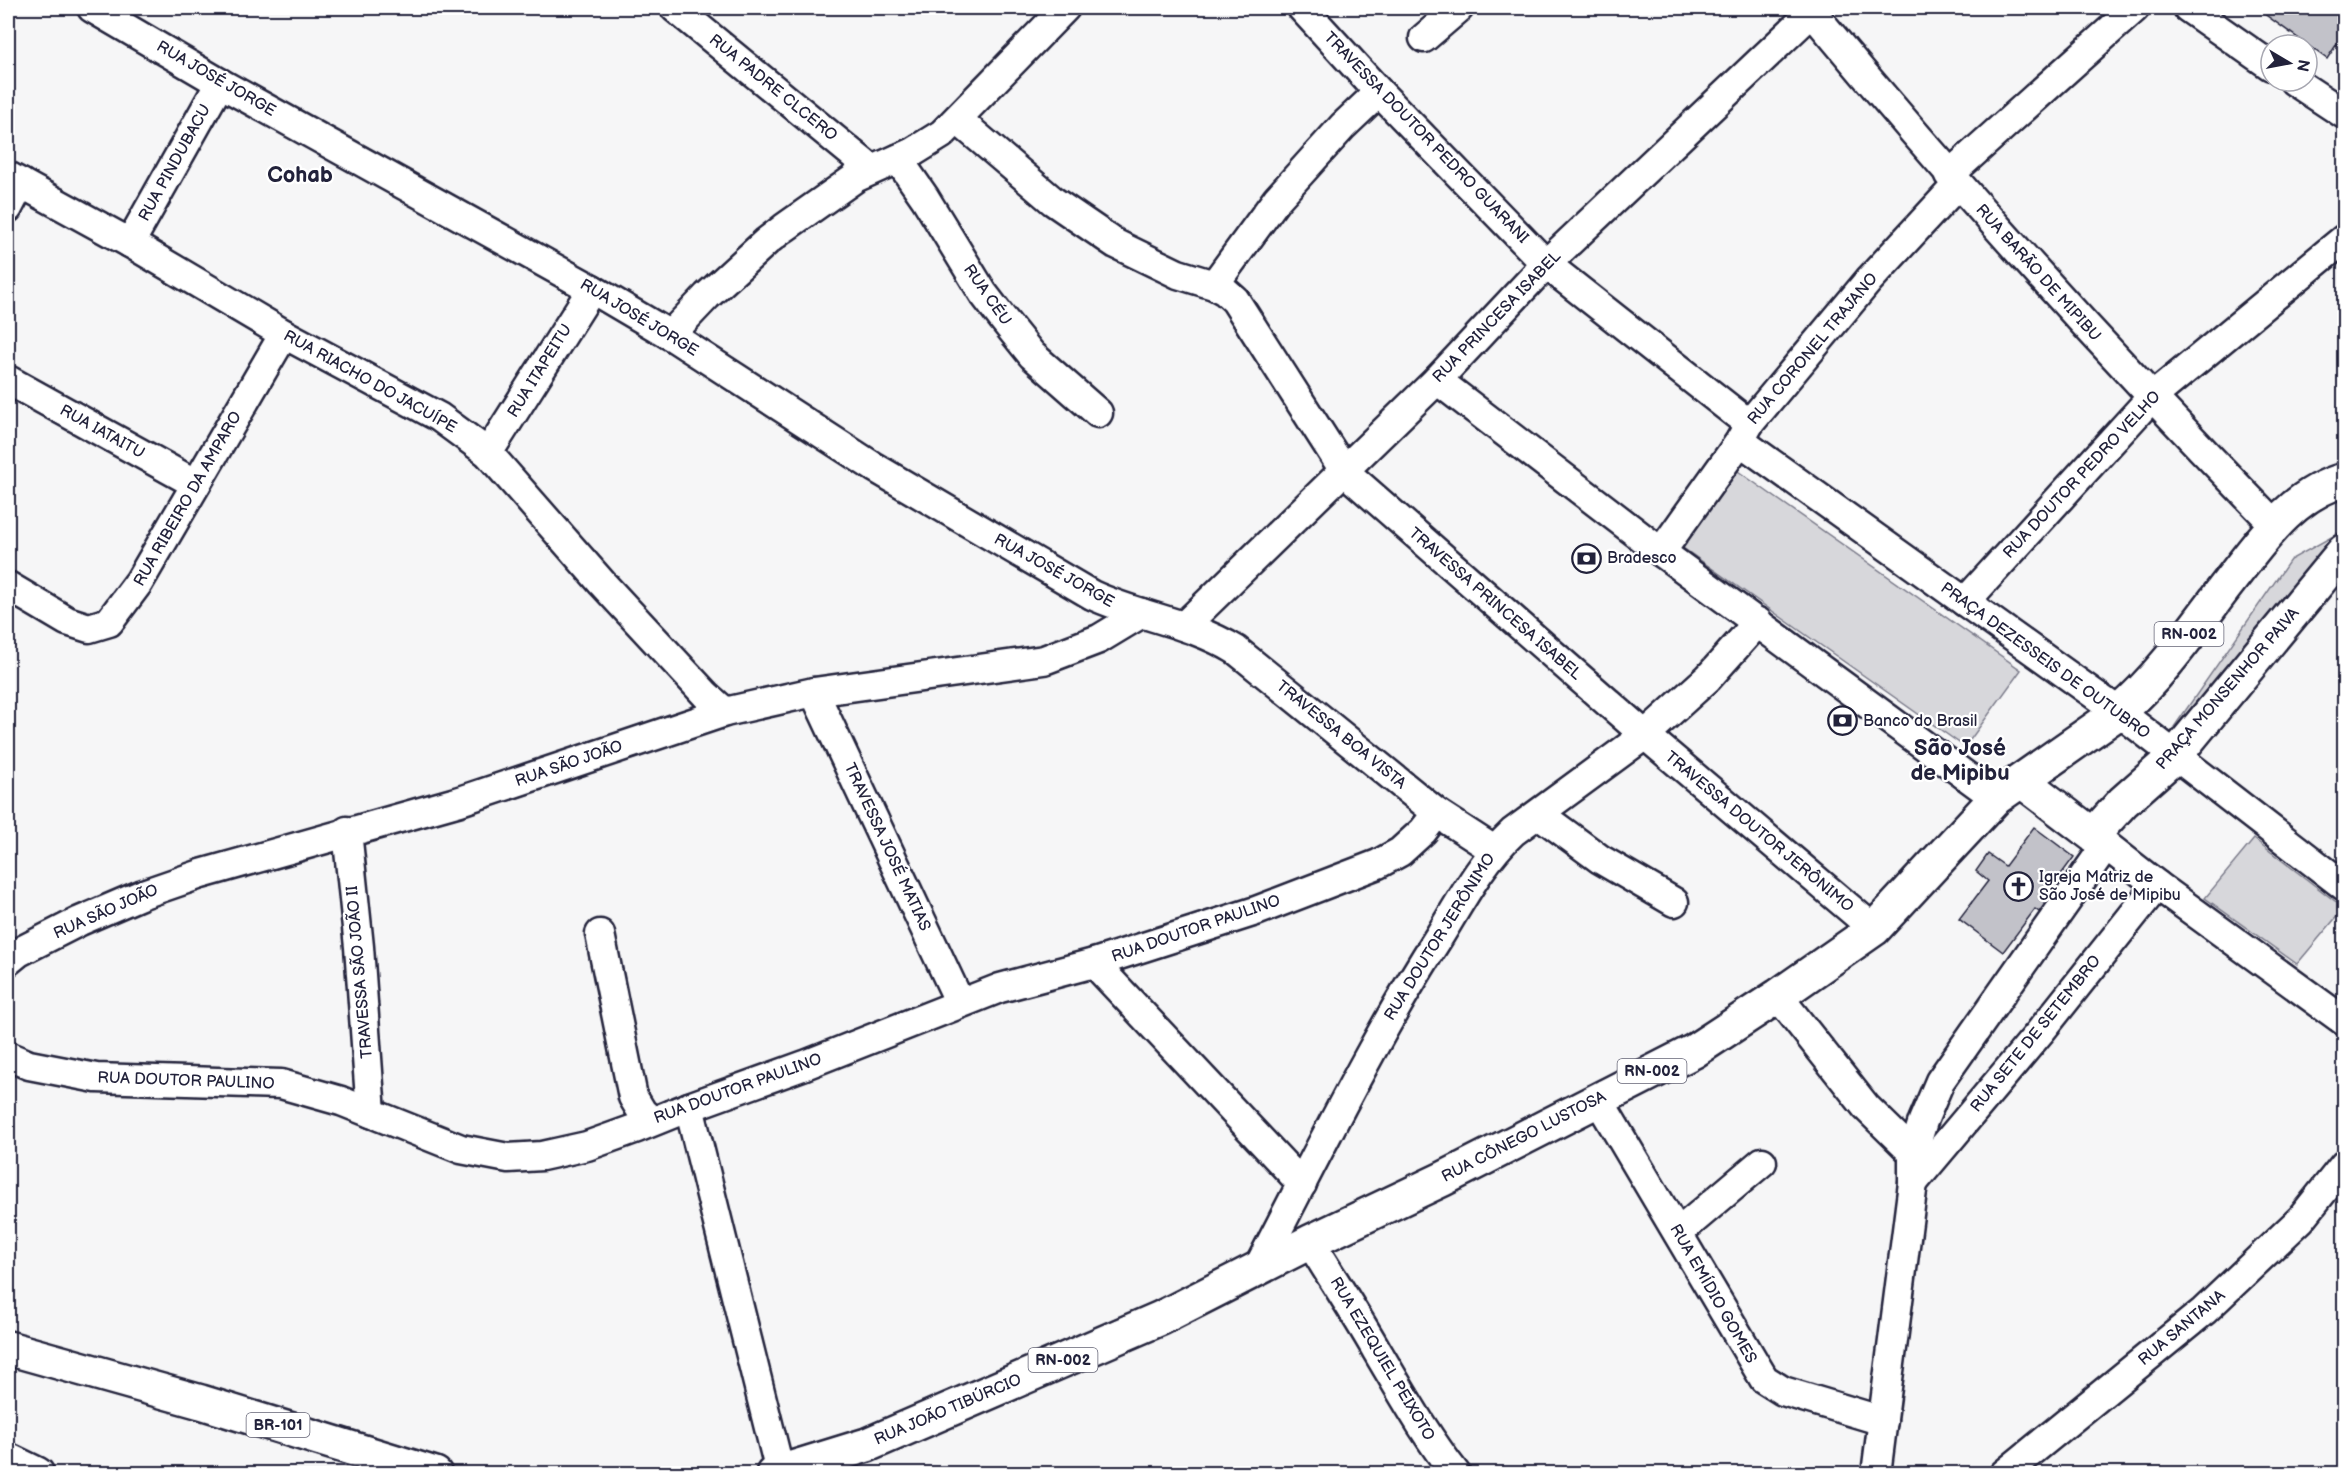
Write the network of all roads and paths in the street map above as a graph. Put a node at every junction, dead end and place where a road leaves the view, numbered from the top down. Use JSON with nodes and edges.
{"nodes":[{"id":1,"x":92,"y":8,"type":"edge"},
{"id":2,"x":675,"y":8,"type":"edge"},
{"id":3,"x":1065,"y":8,"type":"edge"},
{"id":4,"x":1302,"y":8,"type":"edge"},
{"id":5,"x":1459,"y":8,"type":"edge"},
{"id":6,"x":2135,"y":8,"type":"edge"},
{"id":7,"x":2188,"y":8,"type":"edge"},
{"id":8,"x":1808,"y":10,"type":"edge"},
{"id":9,"x":1424,"y":38,"type":"dead end"},
{"id":10,"x":2259,"y":58,"type":"edge"},
{"id":11,"x":220,"y":83,"type":"junction"},
{"id":12,"x":1379,"y":92,"type":"junction"},
{"id":13,"x":2312,"y":93,"type":"edge"},
{"id":14,"x":2344,"y":114,"type":"edge"},
{"id":15,"x":958,"y":120,"type":"junction"},
{"id":16,"x":898,"y":159,"type":"junction"},
{"id":17,"x":871,"y":169,"type":"junction"},
{"id":18,"x":14,"y":179,"type":"edge"},
{"id":19,"x":1953,"y":180,"type":"junction"},
{"id":20,"x":8,"y":208,"type":"edge"},
{"id":21,"x":2344,"y":239,"type":"edge"},
{"id":22,"x":130,"y":243,"type":"junction"},
{"id":23,"x":1546,"y":264,"type":"junction"},
{"id":24,"x":1214,"y":285,"type":"junction"},
{"id":25,"x":592,"y":289,"type":"junction"},
{"id":26,"x":284,"y":334,"type":"junction"},
{"id":27,"x":670,"y":335,"type":"junction"},
{"id":28,"x":8,"y":380,"type":"edge"},
{"id":29,"x":1437,"y":381,"type":"junction"},
{"id":30,"x":2151,"y":398,"type":"junction"},
{"id":31,"x":1098,"y":413,"type":"dead end"},
{"id":32,"x":1745,"y":433,"type":"junction"},
{"id":33,"x":488,"y":453,"type":"junction"},
{"id":34,"x":1345,"y":472,"type":"junction"},
{"id":35,"x":2344,"y":480,"type":"edge"},
{"id":36,"x":196,"y":484,"type":"junction"},
{"id":37,"x":2274,"y":524,"type":"junction"},
{"id":38,"x":2344,"y":551,"type":"edge"},
{"id":39,"x":1661,"y":552,"type":"junction"},
{"id":40,"x":8,"y":586,"type":"edge"},
{"id":41,"x":1965,"y":602,"type":"junction"},
{"id":42,"x":1142,"y":613,"type":"junction"},
{"id":43,"x":1758,"y":622,"type":"junction"},
{"id":44,"x":1185,"y":625,"type":"junction"},
{"id":45,"x":814,"y":692,"type":"junction"},
{"id":46,"x":725,"y":712,"type":"junction"},
{"id":47,"x":2119,"y":712,"type":"junction"},
{"id":48,"x":1645,"y":735,"type":"junction"},
{"id":49,"x":2175,"y":756,"type":"junction"},
{"id":50,"x":2009,"y":789,"type":"junction"},
{"id":51,"x":1437,"y":813,"type":"junction"},
{"id":52,"x":1539,"y":814,"type":"junction"},
{"id":53,"x":347,"y":831,"type":"junction"},
{"id":54,"x":2100,"y":840,"type":"junction"},
{"id":55,"x":1494,"y":850,"type":"junction"},
{"id":56,"x":2341,"y":877,"type":"edge"},
{"id":57,"x":2157,"y":885,"type":"junction"},
{"id":58,"x":1674,"y":902,"type":"dead end"},
{"id":59,"x":1874,"y":929,"type":"junction"},
{"id":60,"x":600,"y":934,"type":"dead end"},
{"id":61,"x":8,"y":961,"type":"edge"},
{"id":62,"x":1094,"y":963,"type":"junction"},
{"id":63,"x":1778,"y":996,"type":"junction"},
{"id":64,"x":960,"y":1003,"type":"junction"},
{"id":65,"x":2344,"y":1021,"type":"edge"},
{"id":66,"x":8,"y":1056,"type":"edge"},
{"id":67,"x":1598,"y":1099,"type":"junction"},
{"id":68,"x":689,"y":1107,"type":"junction"},
{"id":69,"x":371,"y":1113,"type":"junction"},
{"id":70,"x":652,"y":1121,"type":"junction"},
{"id":71,"x":1762,"y":1162,"type":"dead end"},
{"id":72,"x":2344,"y":1165,"type":"edge"},
{"id":73,"x":1919,"y":1166,"type":"junction"},
{"id":74,"x":1302,"y":1184,"type":"junction"},
{"id":75,"x":1678,"y":1233,"type":"junction"},
{"id":76,"x":1310,"y":1242,"type":"junction"},
{"id":77,"x":1257,"y":1270,"type":"junction"},
{"id":78,"x":8,"y":1348,"type":"edge"},
{"id":79,"x":8,"y":1367,"type":"edge"},
{"id":80,"x":119,"y":1379,"type":"junction"},
{"id":81,"x":1883,"y":1421,"type":"junction"},
{"id":82,"x":867,"y":1445,"type":"junction"},
{"id":83,"x":8,"y":1460,"type":"edge"},
{"id":84,"x":37,"y":1473,"type":"edge"},
{"id":85,"x":435,"y":1473,"type":"edge"},
{"id":86,"x":776,"y":1473,"type":"edge"},
{"id":87,"x":848,"y":1473,"type":"edge"},
{"id":88,"x":1456,"y":1473,"type":"edge"},
{"id":89,"x":1876,"y":1473,"type":"edge"},
{"id":90,"x":2004,"y":1473,"type":"edge"}],
"edges":[{"from":1,"to":11,"type":"street","name":"RUA JOSÉ JORGE"},
{"from":2,"to":17,"type":"street","name":"RUA PADRE CLCERO"},
{"from":3,"to":15,"type":"street"},
{"from":4,"to":12,"type":"street","name":"TRAVESSA DOUTOR PEDRO GUARANI"},
{"from":5,"to":9,"type":"street"},
{"from":6,"to":19,"type":"street","name":"RUA CORONEL TRAJANO"},
{"from":7,"to":10,"type":"street"},
{"from":8,"to":19,"type":"street","name":"RUA BARÃO DE MIPIBU"},
{"from":8,"to":23,"type":"street","name":"RUA PRINCESA ISABEL"},
{"from":11,"to":22,"type":"street","name":"RUA PINDUBACU"},
{"from":11,"to":25,"type":"street","name":"RUA JOSÉ JORGE"},
{"from":12,"to":23,"type":"street","name":"TRAVESSA DOUTOR PEDRO GUARANI"},
{"from":12,"to":24,"type":"street"},
{"from":13,"to":14,"type":"street"},
{"from":15,"to":16,"type":"street"},
{"from":15,"to":24,"type":"street"},
{"from":16,"to":17,"type":"street"},
{"from":16,"to":31,"type":"street","name":"RUA CÉU"},
{"from":17,"to":27,"type":"street"},
{"from":18,"to":20,"type":"street"},
{"from":18,"to":22,"type":"street","name":"RUA RIACHO DO JACUÍPE"},
{"from":19,"to":30,"type":"street","name":"RUA BARÃO DE MIPIBU"},
{"from":19,"to":32,"type":"street","name":"RUA CORONEL TRAJANO"},
{"from":21,"to":30,"type":"street","name":"RUA DOUTOR PEDRO VELHO"},
{"from":22,"to":26,"type":"street","name":"RUA RIACHO DO JACUÍPE"},
{"from":23,"to":29,"type":"street","name":"RUA PRINCESA ISABEL"},
{"from":23,"to":32,"type":"street","name":"TRAVESSA DOUTOR PEDRO GUARANI"},
{"from":24,"to":34,"type":"street","name":"TRAVESSA PRINCESA ISABEL"},
{"from":25,"to":27,"type":"street","name":"RUA JOSÉ JORGE"},
{"from":25,"to":33,"type":"street","name":"RUA ITAPEITU"},
{"from":26,"to":33,"type":"street","name":"RUA RIACHO DO JACUÍPE"},
{"from":26,"to":36,"type":"street","name":"RUA RIBEIRO DA AMPARO"},
{"from":27,"to":42,"type":"street","name":"RUA JOSÉ JORGE"},
{"from":28,"to":36,"type":"street","name":"RUA IATAITU"},
{"from":29,"to":34,"type":"street","name":"RUA PRINCESA ISABEL"},
{"from":29,"to":39,"type":"street"},
{"from":30,"to":37,"type":"street","name":"RUA BARÃO DE MIPIBU"},
{"from":30,"to":41,"type":"street","name":"RUA DOUTOR PEDRO VELHO"},
{"from":32,"to":39,"type":"street","name":"RUA CORONEL TRAJANO"},
{"from":32,"to":41,"type":"street","name":"PRAÇA DEZESSEIS DE OUTUBRO"},
{"from":33,"to":46,"type":"street","name":"RUA RIACHO DO JACUÍPE"},
{"from":34,"to":44,"type":"street","name":"RUA PRINCESA ISABEL"},
{"from":34,"to":48,"type":"street","name":"TRAVESSA PRINCESA ISABEL"},
{"from":35,"to":37,"type":"main road","number":"RN-002"},
{"from":36,"to":40,"type":"street","name":"RUA RIBEIRO DA AMPARO"},
{"from":37,"to":47,"type":"main road","number":"RN-002"},
{"from":38,"to":49,"type":"main road","name":"PRAÇA MONSENHOR PAIVA"},
{"from":39,"to":43,"type":"street"},
{"from":41,"to":47,"type":"street","name":"PRAÇA DEZESSEIS DE OUTUBRO"},
{"from":42,"to":44,"type":"street","name":"RUA JOSÉ JORGE"},
{"from":42,"to":45,"type":"street","name":"RUA SÃO JOÃO"},
{"from":43,"to":48,"type":"street","name":"RUA DOUTOR JERÔNIMO"},
{"from":43,"to":50,"type":"street"},
{"from":44,"to":51,"type":"street","name":"TRAVESSA BOA VISTA"},
{"from":45,"to":46,"type":"street","name":"RUA SÃO JOÃO"},
{"from":45,"to":64,"type":"street","name":"TRAVESSA JOSÉ MATIAS"},
{"from":46,"to":53,"type":"street","name":"RUA SÃO JOÃO"},
{"from":47,"to":49,"type":"street","name":"PRAÇA DEZESSEIS DE OUTUBRO"},
{"from":47,"to":50,"type":"main road","number":"RN-002"},
{"from":48,"to":52,"type":"street","name":"RUA DOUTOR JERÔNIMO"},
{"from":48,"to":59,"type":"street","name":"TRAVESSA DOUTOR JERÔNIMO"},
{"from":49,"to":54,"type":"main road","name":"PRAÇA MONSENHOR PAIVA"},
{"from":49,"to":56,"type":"street","name":"PRAÇA DEZESSEIS DE OUTUBRO"},
{"from":50,"to":54,"type":"main road"},
{"from":50,"to":59,"type":"main road","name":"RUA CÔNEGO LUSTOSA","number":"RN-002"},
{"from":51,"to":55,"type":"street","name":"TRAVESSA BOA VISTA"},
{"from":51,"to":62,"type":"street","name":"RUA DOUTOR PAULINO"},
{"from":52,"to":55,"type":"street","name":"RUA DOUTOR JERÔNIMO"},
{"from":52,"to":58,"type":"street"},
{"from":53,"to":61,"type":"street","name":"RUA SÃO JOÃO"},
{"from":53,"to":69,"type":"street","name":"TRAVESSA SÃO JOÃO II"},
{"from":54,"to":57,"type":"street"},
{"from":54,"to":73,"type":"street"},
{"from":55,"to":74,"type":"street","name":"RUA DOUTOR JERÔNIMO"},
{"from":57,"to":65,"type":"street"},
{"from":57,"to":73,"type":"street","name":"RUA SETE DE SETEMBRO"},
{"from":59,"to":63,"type":"main road","name":"RUA CÔNEGO LUSTOSA","number":"RN-002"},
{"from":60,"to":70,"type":"street"},
{"from":62,"to":64,"type":"street","name":"RUA DOUTOR PAULINO"},
{"from":62,"to":74,"type":"street"},
{"from":63,"to":67,"type":"main road","name":"RUA CÔNEGO LUSTOSA","number":"RN-002"},
{"from":63,"to":73,"type":"street"},
{"from":64,"to":68,"type":"street","name":"RUA DOUTOR PAULINO"},
{"from":66,"to":69,"type":"street","name":"RUA DOUTOR PAULINO"},
{"from":67,"to":75,"type":"street","name":"RUA EMÍDIO GOMES"},
{"from":67,"to":76,"type":"main road","name":"RUA CÔNEGO LUSTOSA","number":"RN-002"},
{"from":68,"to":70,"type":"street","name":"RUA DOUTOR PAULINO"},
{"from":68,"to":86,"type":"street"},
{"from":69,"to":70,"type":"street","name":"RUA DOUTOR PAULINO"},
{"from":71,"to":75,"type":"street"},
{"from":72,"to":90,"type":"street","name":"RUA SANTANA"},
{"from":73,"to":81,"type":"street"},
{"from":74,"to":77,"type":"street","name":"RUA DOUTOR JERÔNIMO"},
{"from":75,"to":81,"type":"street","name":"RUA EMÍDIO GOMES"},
{"from":76,"to":77,"type":"main road","name":"RUA CÔNEGO LUSTOSA","number":"RN-002"},
{"from":76,"to":88,"type":"street","name":"RUA EZEQUIEL PEIXOTO"},
{"from":77,"to":82,"type":"main road","name":"RUA JOÃO TIBÚRCIO","number":"RN-002"},
{"from":78,"to":80,"type":"main road","number":"BR-101"},
{"from":79,"to":80,"type":"main road"},
{"from":80,"to":85,"type":"main road","number":"BR-101"},
{"from":81,"to":89,"type":"street"},
{"from":82,"to":86,"type":"main road","name":"RUA JOÃO TIBÚRCIO","number":"RN-002"},
{"from":82,"to":87,"type":"main road","name":"RUA JOÃO TIBÚRCIO"},
{"from":83,"to":84,"type":"main road"}]}
